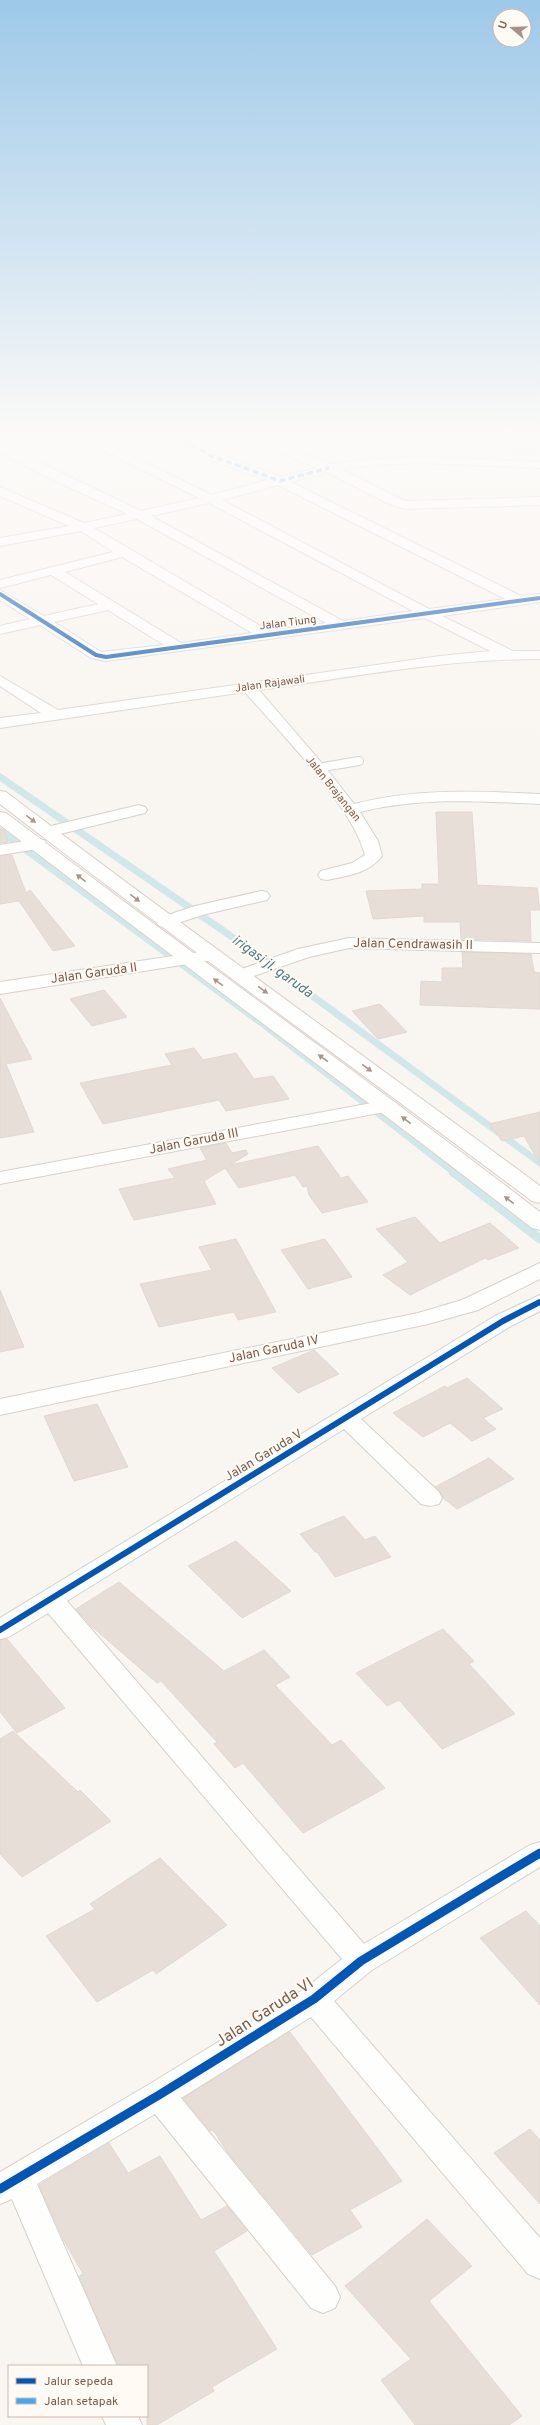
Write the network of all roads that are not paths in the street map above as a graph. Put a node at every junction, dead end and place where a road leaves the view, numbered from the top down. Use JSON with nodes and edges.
{"nodes":[{"id":1,"x":119,"y":554,"type":"edge"},
{"id":2,"x":126,"y":554,"type":"edge"},
{"id":3,"x":211,"y":554,"type":"edge"},
{"id":4,"x":318,"y":554,"type":"edge"},
{"id":5,"x":426,"y":554,"type":"edge"},
{"id":6,"x":52,"y":570,"type":"junction"},
{"id":7,"x":0,"y":584,"type":"edge"},
{"id":8,"x":0,"y":594,"type":"edge"},
{"id":9,"x":540,"y":598,"type":"edge"},
{"id":10,"x":520,"y":601,"type":"junction"},
{"id":11,"x":109,"y":606,"type":"junction"},
{"id":12,"x":428,"y":614,"type":"junction"},
{"id":13,"x":43,"y":621,"type":"junction"},
{"id":14,"x":342,"y":626,"type":"junction"},
{"id":15,"x":0,"y":630,"type":"edge"},
{"id":16,"x":266,"y":635,"type":"junction"},
{"id":17,"x":178,"y":647,"type":"junction"},
{"id":18,"x":510,"y":655,"type":"junction"},
{"id":19,"x":540,"y":655,"type":"edge"},
{"id":20,"x":0,"y":680,"type":"edge"},
{"id":21,"x":248,"y":687,"type":"junction"},
{"id":22,"x":54,"y":714,"type":"junction"},
{"id":23,"x":0,"y":723,"type":"edge"},
{"id":24,"x":359,"y":762,"type":"dead end"},
{"id":25,"x":317,"y":768,"type":"junction"},
{"id":26,"x":0,"y":796,"type":"edge"},
{"id":27,"x":540,"y":799,"type":"edge"},
{"id":28,"x":352,"y":809,"type":"junction"},
{"id":29,"x":139,"y":810,"type":"dead end"},
{"id":30,"x":0,"y":817,"type":"edge"},
{"id":31,"x":43,"y":838,"type":"junction"},
{"id":32,"x":0,"y":850,"type":"edge"},
{"id":33,"x":327,"y":876,"type":"dead end"},
{"id":34,"x":261,"y":896,"type":"dead end"},
{"id":35,"x":166,"y":922,"type":"junction"},
{"id":36,"x":540,"y":948,"type":"edge"},
{"id":37,"x":213,"y":955,"type":"junction"},
{"id":38,"x":188,"y":960,"type":"junction"},
{"id":39,"x":242,"y":975,"type":"junction"},
{"id":40,"x":0,"y":988,"type":"edge"},
{"id":41,"x":388,"y":1106,"type":"junction"},
{"id":42,"x":0,"y":1178,"type":"edge"},
{"id":43,"x":540,"y":1196,"type":"edge"},
{"id":44,"x":540,"y":1223,"type":"edge"},
{"id":45,"x":540,"y":1270,"type":"edge"},
{"id":46,"x":540,"y":1302,"type":"edge"},
{"id":47,"x":0,"y":1407,"type":"edge"},
{"id":48,"x":346,"y":1418,"type":"junction"},
{"id":49,"x":430,"y":1498,"type":"dead end"},
{"id":50,"x":51,"y":1599,"type":"junction"},
{"id":51,"x":0,"y":1630,"type":"edge"},
{"id":52,"x":540,"y":1853,"type":"edge"},
{"id":53,"x":361,"y":1961,"type":"junction"},
{"id":54,"x":314,"y":1999,"type":"junction"},
{"id":55,"x":159,"y":2095,"type":"junction"},
{"id":56,"x":9,"y":2184,"type":"edge"},
{"id":57,"x":540,"y":2263,"type":"edge"},
{"id":58,"x":323,"y":2297,"type":"dead end"},
{"id":59,"x":100,"y":2365,"type":"edge"}],
"edges":[{"from":1,"to":6,"type":"street"},
{"from":2,"to":16,"type":"street"},
{"from":3,"to":14,"type":"street"},
{"from":4,"to":12,"type":"street"},
{"from":5,"to":10,"type":"street"},
{"from":6,"to":7,"type":"street"},
{"from":6,"to":11,"type":"street"},
{"from":8,"to":13,"type":"street"},
{"from":9,"to":10,"type":"street","name":"Jalan Tiung"},
{"from":10,"to":12,"type":"street","name":"Jalan Tiung"},
{"from":11,"to":13,"type":"street"},
{"from":11,"to":17,"type":"street"},
{"from":12,"to":14,"type":"street","name":"Jalan Tiung"},
{"from":12,"to":18,"type":"street"},
{"from":13,"to":15,"type":"street"},
{"from":13,"to":17,"type":"street","name":"Jalan Tiung"},
{"from":14,"to":16,"type":"street","name":"Jalan Tiung"},
{"from":16,"to":17,"type":"street","name":"Jalan Tiung"},
{"from":18,"to":19,"type":"street","name":"Jalan Rajawali"},
{"from":18,"to":21,"type":"street","name":"Jalan Rajawali"},
{"from":20,"to":22,"type":"street"},
{"from":21,"to":22,"type":"street","name":"Jalan Rajawali"},
{"from":21,"to":25,"type":"street","name":"Jalan Brajangan"},
{"from":22,"to":23,"type":"street","name":"Jalan Rajawali"},
{"from":24,"to":25,"type":"lane"},
{"from":25,"to":28,"type":"street","name":"Jalan Brajangan"},
{"from":26,"to":31,"type":"main road","one_way":true},
{"from":27,"to":28,"type":"street"},
{"from":28,"to":33,"type":"street","name":"Jalan Brajangan"},
{"from":29,"to":31,"type":"street"},
{"from":30,"to":31,"type":"main road"},
{"from":31,"to":32,"type":"street"},
{"from":31,"to":35,"type":"main road","one_way":true},
{"from":38,"to":31,"type":"main road","one_way":true},
{"from":34,"to":35,"type":"street"},
{"from":35,"to":37,"type":"main road"},
{"from":36,"to":39,"type":"street","name":"Jalan Cendrawasih II"},
{"from":37,"to":38,"type":"street","name":"Jalan Garuda II"},
{"from":37,"to":39,"type":"main road"},
{"from":38,"to":40,"type":"street","name":"Jalan Garuda II"},
{"from":41,"to":38,"type":"main road","one_way":true},
{"from":39,"to":43,"type":"main road","one_way":true},
{"from":41,"to":42,"type":"street","name":"Jalan Garuda III"},
{"from":44,"to":41,"type":"main road","one_way":true},
{"from":45,"to":47,"type":"street","name":"Jalan Garuda IV"},
{"from":46,"to":48,"type":"street","name":"Jalan Garuda V"},
{"from":48,"to":49,"type":"street"},
{"from":48,"to":50,"type":"street","name":"Jalan Garuda V"},
{"from":50,"to":51,"type":"street","name":"Jalan Garuda V"},
{"from":50,"to":53,"type":"street"},
{"from":52,"to":53,"type":"street","name":"Jalan Garuda VI"},
{"from":53,"to":54,"type":"street","name":"Jalan Garuda VI"},
{"from":54,"to":55,"type":"street","name":"Jalan Garuda VI"},
{"from":54,"to":57,"type":"street"},
{"from":55,"to":56,"type":"street","name":"Jalan Garuda VI"},
{"from":55,"to":58,"type":"street"},
{"from":56,"to":59,"type":"street"}]}
